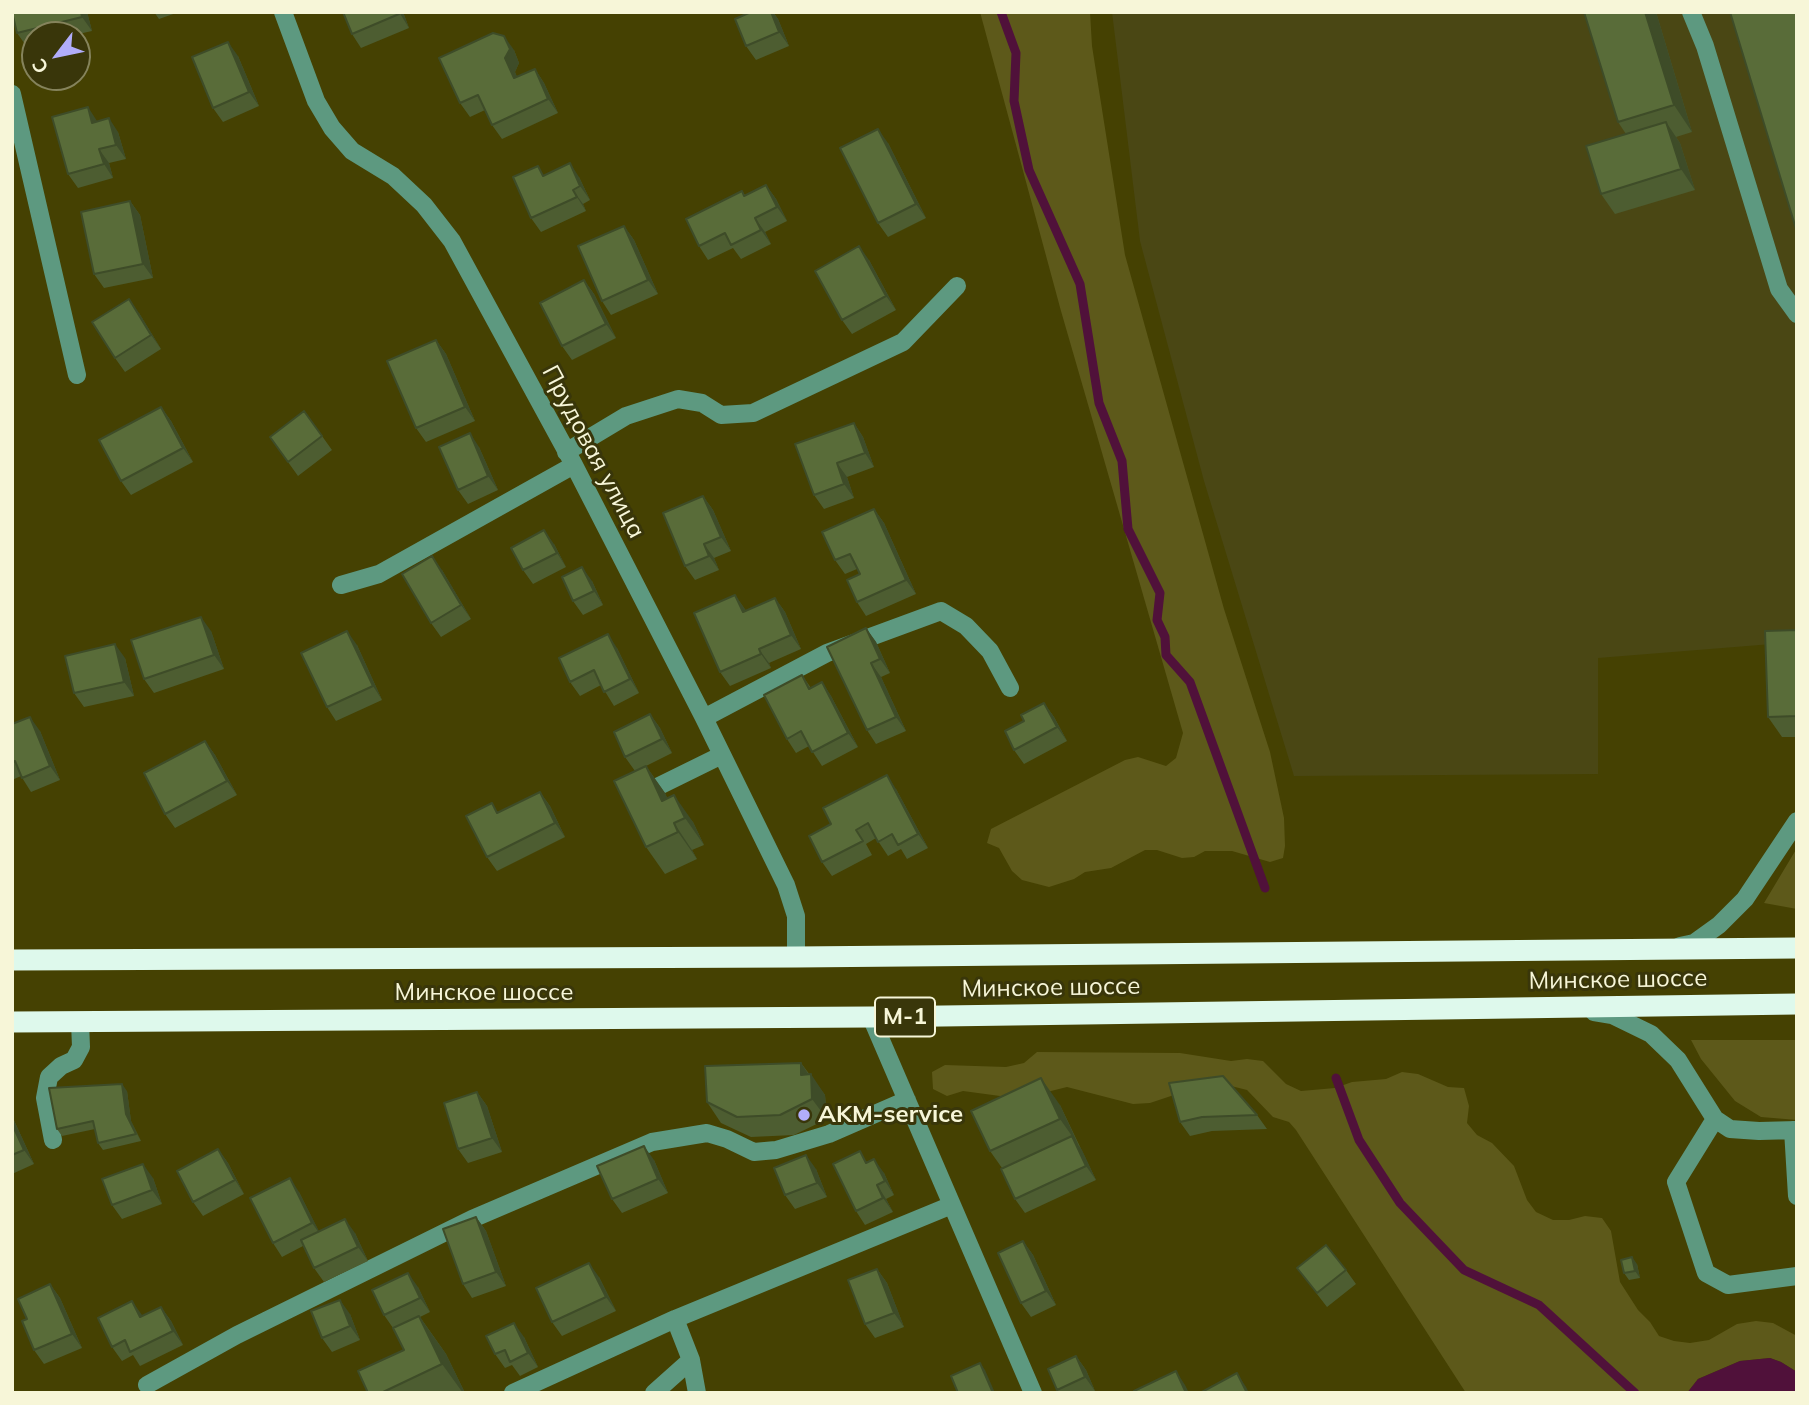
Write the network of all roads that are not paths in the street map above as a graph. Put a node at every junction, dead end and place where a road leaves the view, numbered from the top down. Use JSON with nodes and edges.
{"nodes":[{"id":1,"x":282,"y":12,"type":"edge"},
{"id":2,"x":1691,"y":12,"type":"edge"},
{"id":3,"x":12,"y":93,"type":"edge"},
{"id":4,"x":957,"y":286,"type":"dead end"},
{"id":5,"x":1797,"y":314,"type":"edge"},
{"id":6,"x":77,"y":375,"type":"dead end"},
{"id":7,"x":570,"y":458,"type":"junction"},
{"id":8,"x":341,"y":585,"type":"dead end"},
{"id":9,"x":1010,"y":688,"type":"dead end"},
{"id":10,"x":704,"y":718,"type":"junction"},
{"id":11,"x":722,"y":755,"type":"junction"},
{"id":12,"x":659,"y":786,"type":"dead end"},
{"id":13,"x":1797,"y":821,"type":"edge"},
{"id":14,"x":1797,"y":948,"type":"edge"},
{"id":15,"x":1661,"y":950,"type":"junction"},
{"id":16,"x":796,"y":957,"type":"junction"},
{"id":17,"x":12,"y":960,"type":"edge"},
{"id":18,"x":1797,"y":1004,"type":"edge"},
{"id":19,"x":1570,"y":1008,"type":"junction"},
{"id":20,"x":871,"y":1017,"type":"junction"},
{"id":21,"x":12,"y":1022,"type":"edge"},
{"id":22,"x":80,"y":1022,"type":"junction"},
{"id":23,"x":907,"y":1100,"type":"junction"},
{"id":24,"x":1715,"y":1119,"type":"junction"},
{"id":25,"x":1795,"y":1130,"type":"edge"},
{"id":26,"x":53,"y":1140,"type":"dead end"},
{"id":27,"x":1796,"y":1183,"type":"edge"},
{"id":28,"x":1797,"y":1196,"type":"edge"},
{"id":29,"x":952,"y":1205,"type":"junction"},
{"id":30,"x":1797,"y":1276,"type":"edge"},
{"id":31,"x":675,"y":1319,"type":"junction"},
{"id":32,"x":691,"y":1360,"type":"junction"},
{"id":33,"x":147,"y":1385,"type":"dead end"},
{"id":34,"x":513,"y":1393,"type":"edge"},
{"id":35,"x":654,"y":1393,"type":"edge"},
{"id":36,"x":697,"y":1393,"type":"edge"},
{"id":37,"x":1033,"y":1393,"type":"edge"}],
"edges":[{"from":1,"to":7,"type":"street","name":"Прудовая улица"},
{"from":2,"to":5,"type":"street"},
{"from":3,"to":6,"type":"street"},
{"from":4,"to":7,"type":"street"},
{"from":7,"to":8,"type":"street"},
{"from":7,"to":10,"type":"street","name":"Прудовая улица"},
{"from":9,"to":10,"type":"street"},
{"from":10,"to":11,"type":"street","name":"Прудовая улица"},
{"from":11,"to":12,"type":"street"},
{"from":11,"to":16,"type":"street","name":"Прудовая улица"},
{"from":13,"to":15,"type":"street"},
{"from":14,"to":15,"type":"highway","name":"Минское шоссе"},
{"from":15,"to":16,"type":"highway","name":"Минское шоссе"},
{"from":16,"to":17,"type":"highway","name":"Минское шоссе"},
{"from":18,"to":19,"type":"highway","name":"Минское шоссе","number":"М-1"},
{"from":19,"to":20,"type":"highway","name":"Минское шоссе","number":"М-1"},
{"from":19,"to":24,"type":"street"},
{"from":20,"to":22,"type":"highway","name":"Минское шоссе","number":"М-1"},
{"from":20,"to":23,"type":"street"},
{"from":21,"to":22,"type":"highway","name":"Минское шоссе","number":"М-1"},
{"from":22,"to":26,"type":"street"},
{"from":23,"to":29,"type":"street"},
{"from":23,"to":33,"type":"street"},
{"from":24,"to":25,"type":"street"},
{"from":24,"to":30,"type":"street"},
{"from":25,"to":27,"type":"street"},
{"from":27,"to":28,"type":"street"},
{"from":29,"to":31,"type":"street"},
{"from":29,"to":37,"type":"street"},
{"from":31,"to":32,"type":"street"},
{"from":31,"to":34,"type":"street"},
{"from":32,"to":35,"type":"street"},
{"from":32,"to":36,"type":"street"}]}
